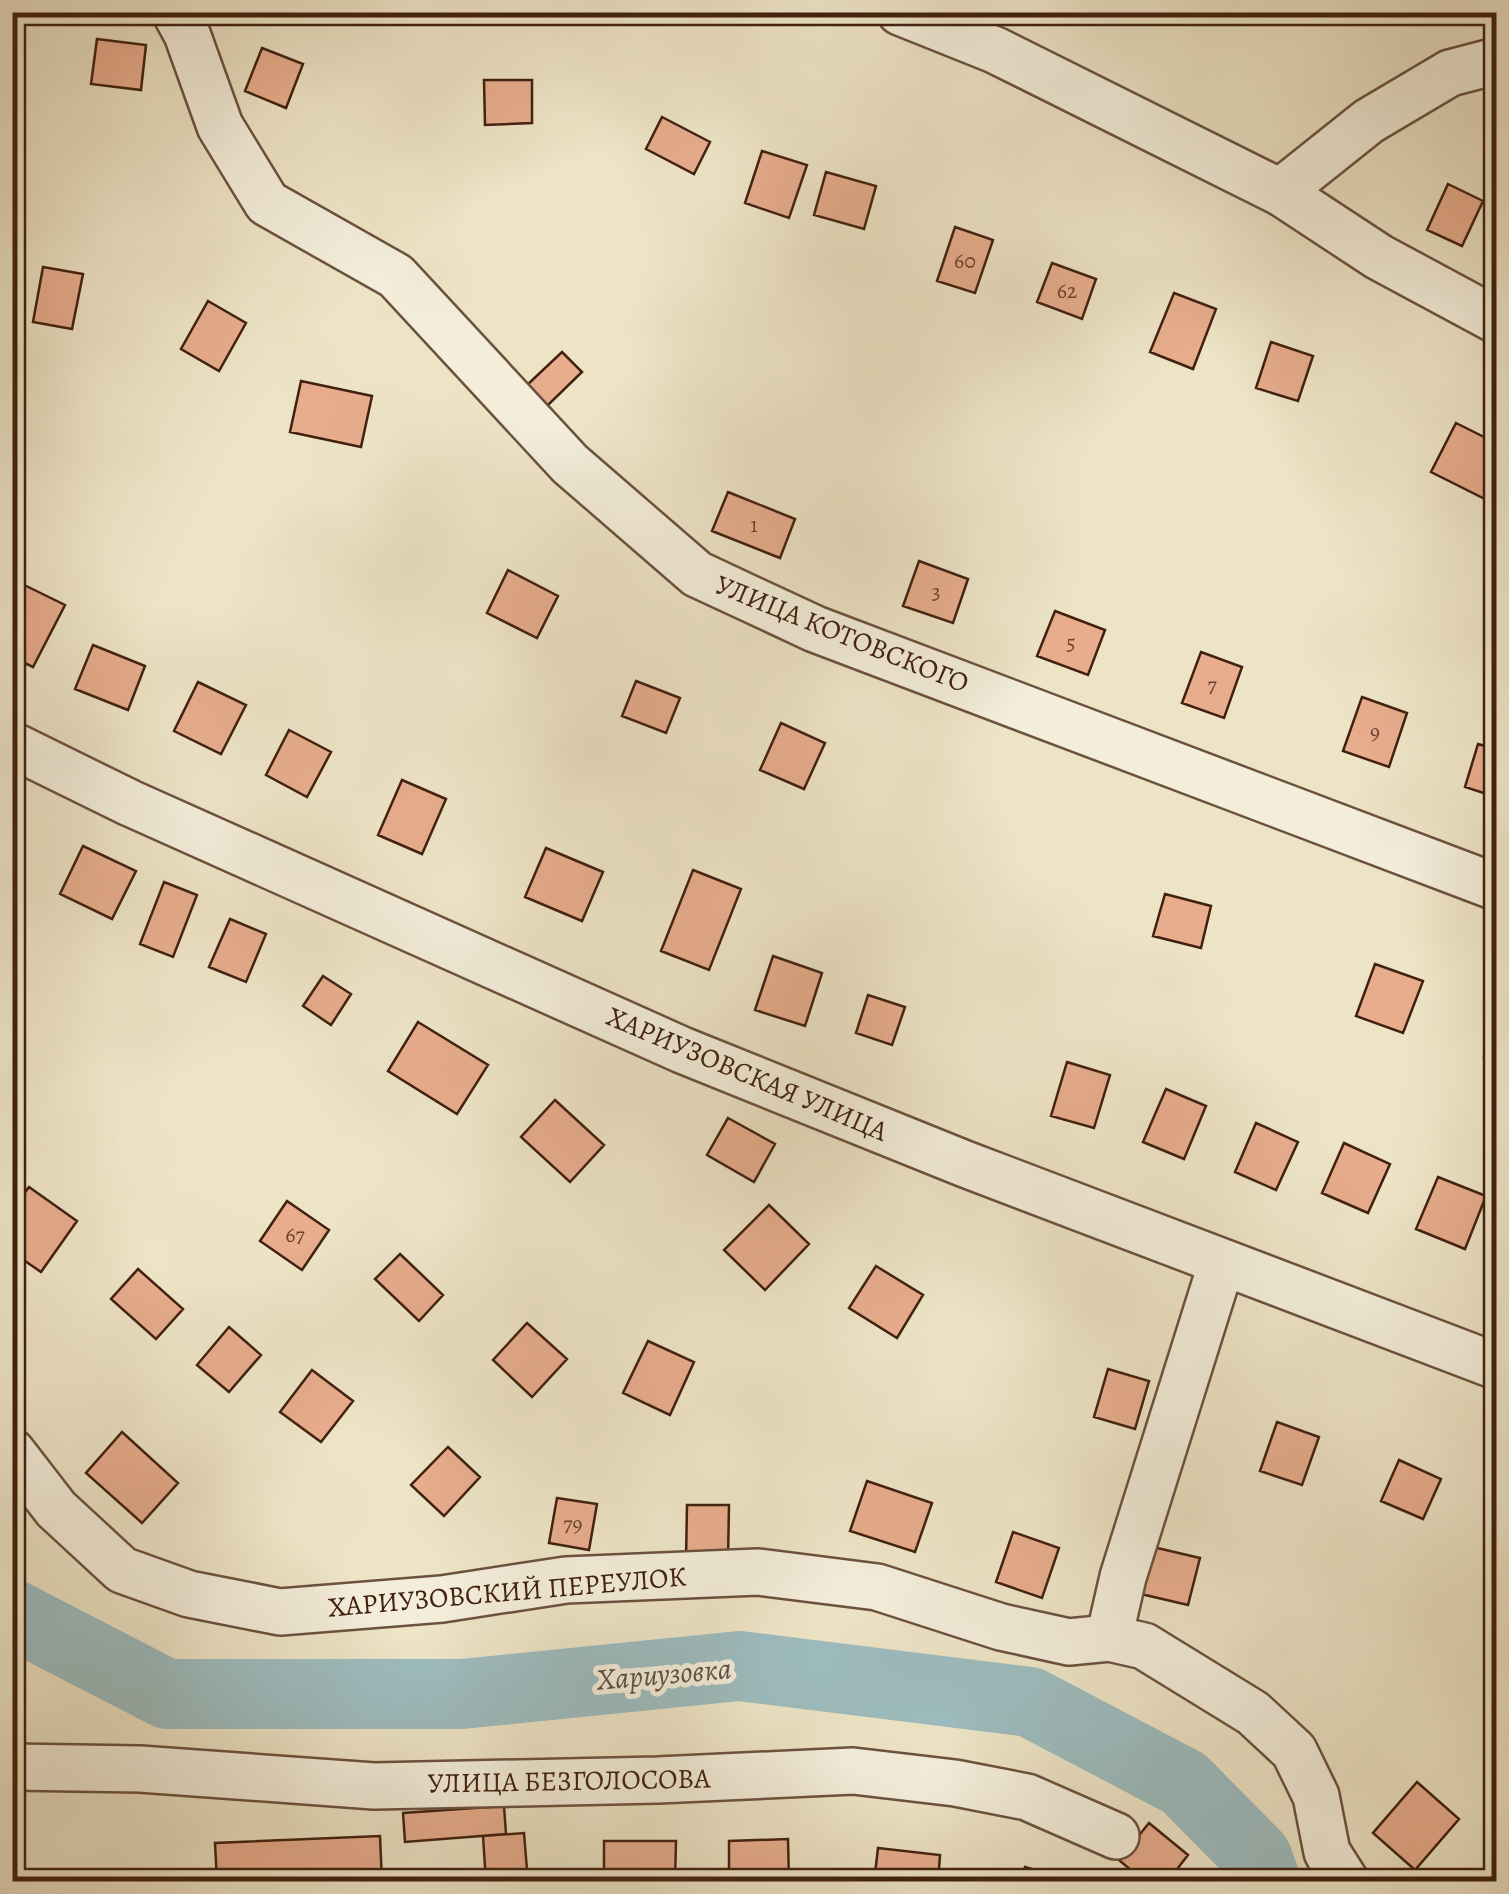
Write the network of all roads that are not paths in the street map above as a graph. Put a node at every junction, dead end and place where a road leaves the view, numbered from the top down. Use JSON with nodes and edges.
{"nodes":[{"id":1,"x":176,"y":12,"type":"edge"},
{"id":2,"x":900,"y":12,"type":"edge"},
{"id":3,"x":1496,"y":61,"type":"edge"},
{"id":4,"x":1280,"y":192,"type":"junction"},
{"id":5,"x":1496,"y":320,"type":"edge"},
{"id":6,"x":12,"y":745,"type":"edge"},
{"id":7,"x":1496,"y":887,"type":"edge"},
{"id":8,"x":1222,"y":1262,"type":"junction"},
{"id":9,"x":1496,"y":1366,"type":"edge"},
{"id":10,"x":12,"y":1452,"type":"edge"},
{"id":11,"x":1109,"y":1638,"type":"junction"},
{"id":12,"x":12,"y":1767,"type":"edge"},
{"id":13,"x":1116,"y":1836,"type":"dead end"},
{"id":14,"x":1346,"y":1882,"type":"edge"}],
"edges":[{"from":1,"to":7,"type":"street","name":"УЛИЦА КОТОВСКОГО"},
{"from":2,"to":4,"type":"street"},
{"from":3,"to":4,"type":"street"},
{"from":4,"to":5,"type":"street"},
{"from":6,"to":8,"type":"street","name":"ХАРИУЗОВСКАЯ УЛИЦА"},
{"from":8,"to":9,"type":"street","name":"ХАРИУЗОВСКАЯ УЛИЦА"},
{"from":8,"to":11,"type":"street"},
{"from":10,"to":11,"type":"street","name":"ХАРИУЗОВСКИЙ ПЕРЕУЛОК"},
{"from":11,"to":14,"type":"street","name":"ХАРИУЗОВСКИЙ ПЕРЕУЛОК"},
{"from":12,"to":13,"type":"street","name":"УЛИЦА БЕЗГОЛОСОВА"}]}
